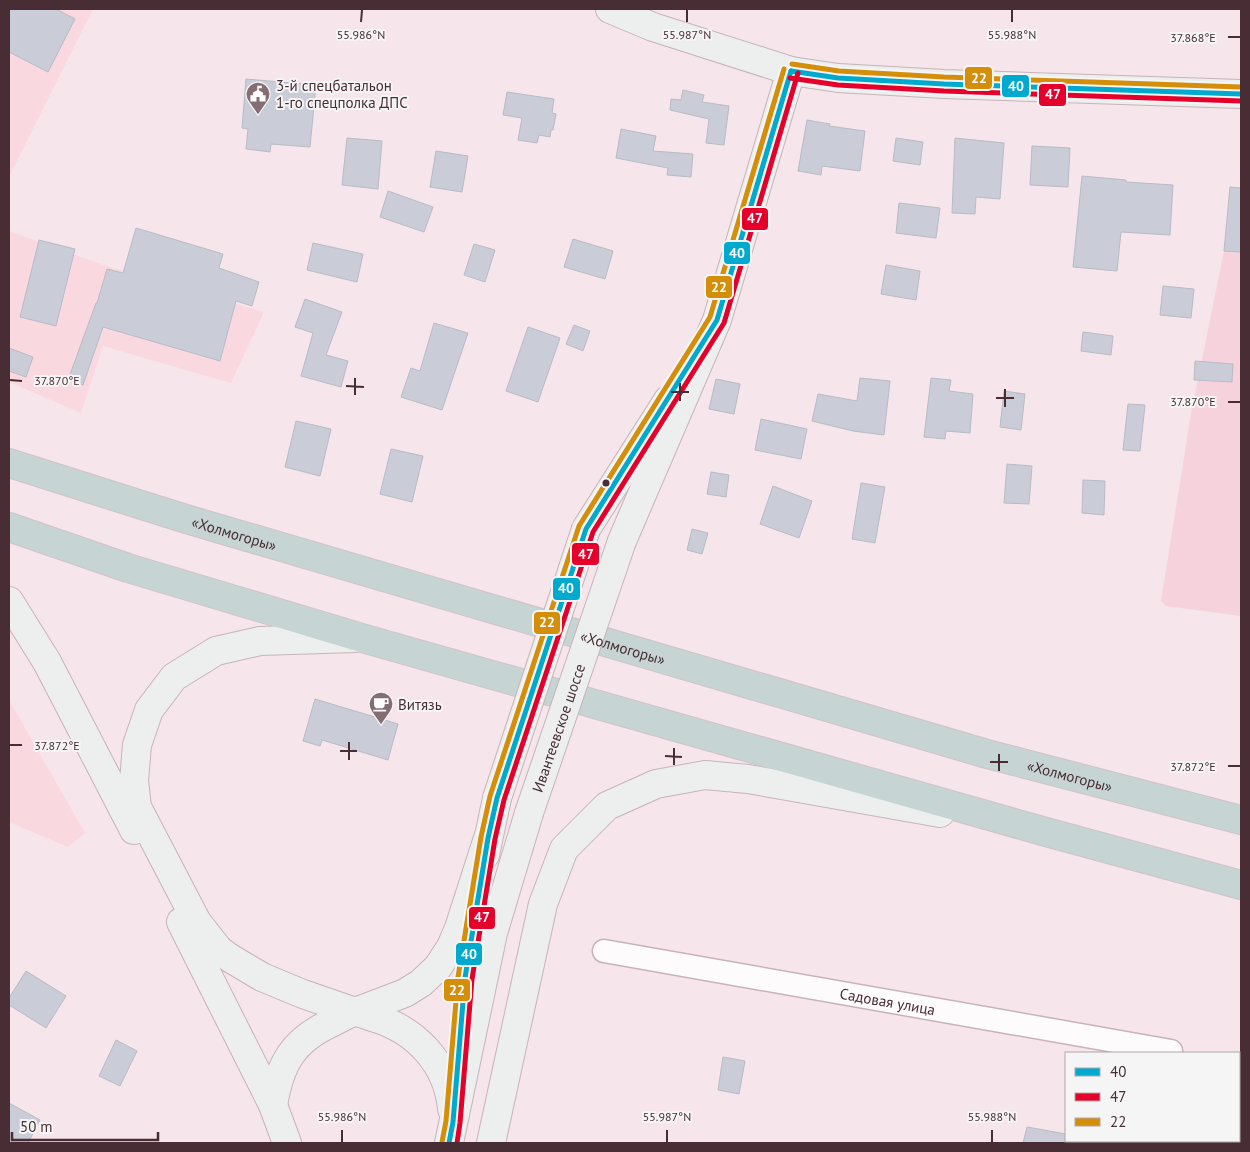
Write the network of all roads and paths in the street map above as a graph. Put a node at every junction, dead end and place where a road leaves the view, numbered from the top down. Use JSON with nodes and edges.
{"nodes":[{"id":1,"x":610,"y":9,"type":"edge"},
{"id":2,"x":791,"y":71,"type":"junction"},
{"id":3,"x":1241,"y":94,"type":"edge"},
{"id":4,"x":718,"y":320,"type":"junction"},
{"id":5,"x":9,"y":463,"type":"edge"},
{"id":6,"x":9,"y":527,"type":"edge"},
{"id":7,"x":9,"y":601,"type":"edge"},
{"id":8,"x":362,"y":638,"type":"junction"},
{"id":9,"x":1241,"y":820,"type":"edge"},
{"id":10,"x":1046,"y":832,"type":"junction"},
{"id":11,"x":488,"y":838,"type":"junction"},
{"id":12,"x":1241,"y":884,"type":"edge"},
{"id":13,"x":604,"y":951,"type":"dead end"},
{"id":14,"x":354,"y":1012,"type":"junction"},
{"id":15,"x":1170,"y":1052,"type":"edge"},
{"id":16,"x":273,"y":1105,"type":"junction"},
{"id":17,"x":451,"y":1132,"type":"edge"},
{"id":18,"x":287,"y":1143,"type":"edge"},
{"id":19,"x":491,"y":1143,"type":"edge"}],
"edges":[{"from":1,"to":2,"type":"main road"},
{"from":2,"to":3,"type":"main road"},
{"from":2,"to":4,"type":"main road","name":"Ивантеевское шоссе"},
{"from":4,"to":11,"type":"main road","name":"Ивантеевское шоссе","bridge":true},
{"from":4,"to":17,"type":"main road","name":"Ивантеевское шоссе","bridge":true},
{"from":5,"to":9,"type":"highway","name":"«Холмогоры»"},
{"from":6,"to":8,"type":"highway"},
{"from":7,"to":16,"type":"main road"},
{"from":8,"to":10,"type":"highway"},
{"from":8,"to":14,"type":"main road"},
{"from":10,"to":12,"type":"highway"},
{"from":10,"to":19,"type":"main road"},
{"from":11,"to":14,"type":"main road"},
{"from":11,"to":17,"type":"main road","name":"Ивантеевское шоссе"},
{"from":13,"to":15,"type":"street","name":"Садовая улица"},
{"from":14,"to":16,"type":"main road"},
{"from":14,"to":17,"type":"main road"},
{"from":16,"to":18,"type":"main road"}]}
